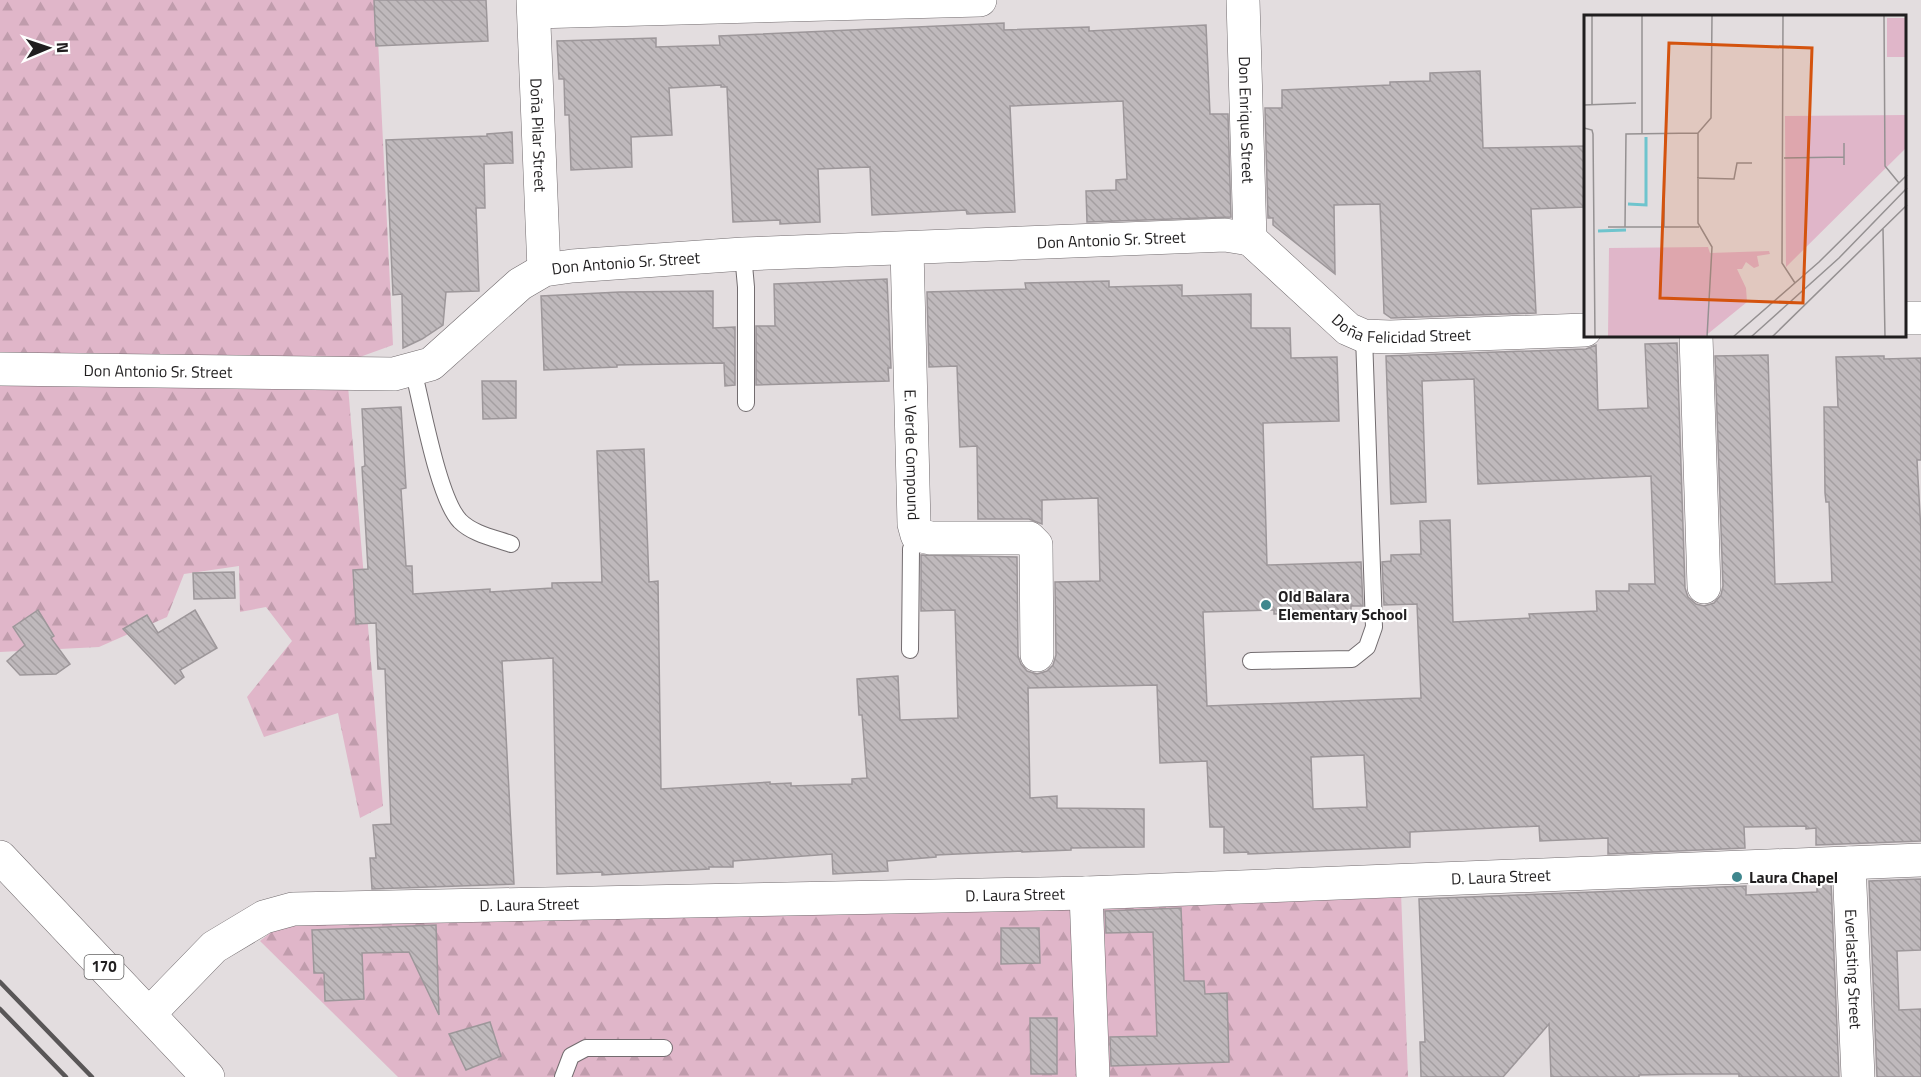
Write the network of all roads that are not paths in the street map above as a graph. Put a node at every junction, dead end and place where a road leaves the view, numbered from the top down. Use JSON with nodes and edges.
{"nodes":[{"id":1,"x":980,"y":0,"type":"edge"},
{"id":2,"x":1243,"y":0,"type":"edge"},
{"id":3,"x":534,"y":6,"type":"edge"},
{"id":4,"x":1250,"y":239,"type":"junction"},
{"id":5,"x":907,"y":249,"type":"junction"},
{"id":6,"x":743,"y":254,"type":"junction"},
{"id":7,"x":544,"y":270,"type":"junction"},
{"id":8,"x":1584,"y":330,"type":"edge"},
{"id":9,"x":1364,"y":336,"type":"junction"},
{"id":10,"x":1696,"y":338,"type":"edge"},
{"id":11,"x":0,"y":369,"type":"edge"},
{"id":12,"x":413,"y":370,"type":"junction"},
{"id":13,"x":746,"y":403,"type":"dead end"},
{"id":14,"x":917,"y":535,"type":"junction"},
{"id":15,"x":511,"y":544,"type":"dead end"},
{"id":16,"x":1704,"y":587,"type":"dead end"},
{"id":17,"x":910,"y":650,"type":"dead end"},
{"id":18,"x":1037,"y":655,"type":"dead end"},
{"id":19,"x":1251,"y":661,"type":"dead end"},
{"id":20,"x":0,"y":857,"type":"edge"},
{"id":21,"x":1921,"y":860,"type":"edge"},
{"id":22,"x":1849,"y":863,"type":"junction"},
{"id":23,"x":1086,"y":892,"type":"junction"},
{"id":24,"x":148,"y":1014,"type":"junction"},
{"id":25,"x":664,"y":1048,"type":"dead end"},
{"id":26,"x":208,"y":1077,"type":"edge"},
{"id":27,"x":563,"y":1077,"type":"edge"},
{"id":28,"x":1094,"y":1077,"type":"edge"},
{"id":29,"x":1858,"y":1077,"type":"edge"}],
"edges":[{"from":1,"to":3,"type":"street"},
{"from":2,"to":4,"type":"street","name":"Don Enrique Street"},
{"from":3,"to":7,"type":"street","name":"Doña Pilar Street"},
{"from":4,"to":5,"type":"street","name":"Don Antonio Sr. Street"},
{"from":4,"to":9,"type":"street","name":"Doña Felicidad Street"},
{"from":5,"to":6,"type":"street","name":"Don Antonio Sr. Street"},
{"from":5,"to":14,"type":"street","name":"E. Verde Compound"},
{"from":6,"to":7,"type":"street","name":"Don Antonio Sr. Street"},
{"from":6,"to":13,"type":"lane"},
{"from":7,"to":12,"type":"street","name":"Don Antonio Sr. Street"},
{"from":8,"to":9,"type":"street","name":"Doña Felicidad Street"},
{"from":9,"to":19,"type":"lane"},
{"from":10,"to":16,"type":"street"},
{"from":11,"to":12,"type":"street","name":"Don Antonio Sr. Street"},
{"from":12,"to":15,"type":"lane"},
{"from":14,"to":17,"type":"lane"},
{"from":14,"to":18,"type":"street","name":"E. Verde Compound"},
{"from":20,"to":24,"type":"street","number":"170"},
{"from":21,"to":22,"type":"street","name":"D. Laura Street"},
{"from":22,"to":23,"type":"street","name":"D. Laura Street"},
{"from":22,"to":29,"type":"street","name":"Everlasting Street"},
{"from":23,"to":24,"type":"street","name":"D. Laura Street"},
{"from":23,"to":28,"type":"street"},
{"from":24,"to":26,"type":"street","number":"170"},
{"from":25,"to":27,"type":"lane"}]}
